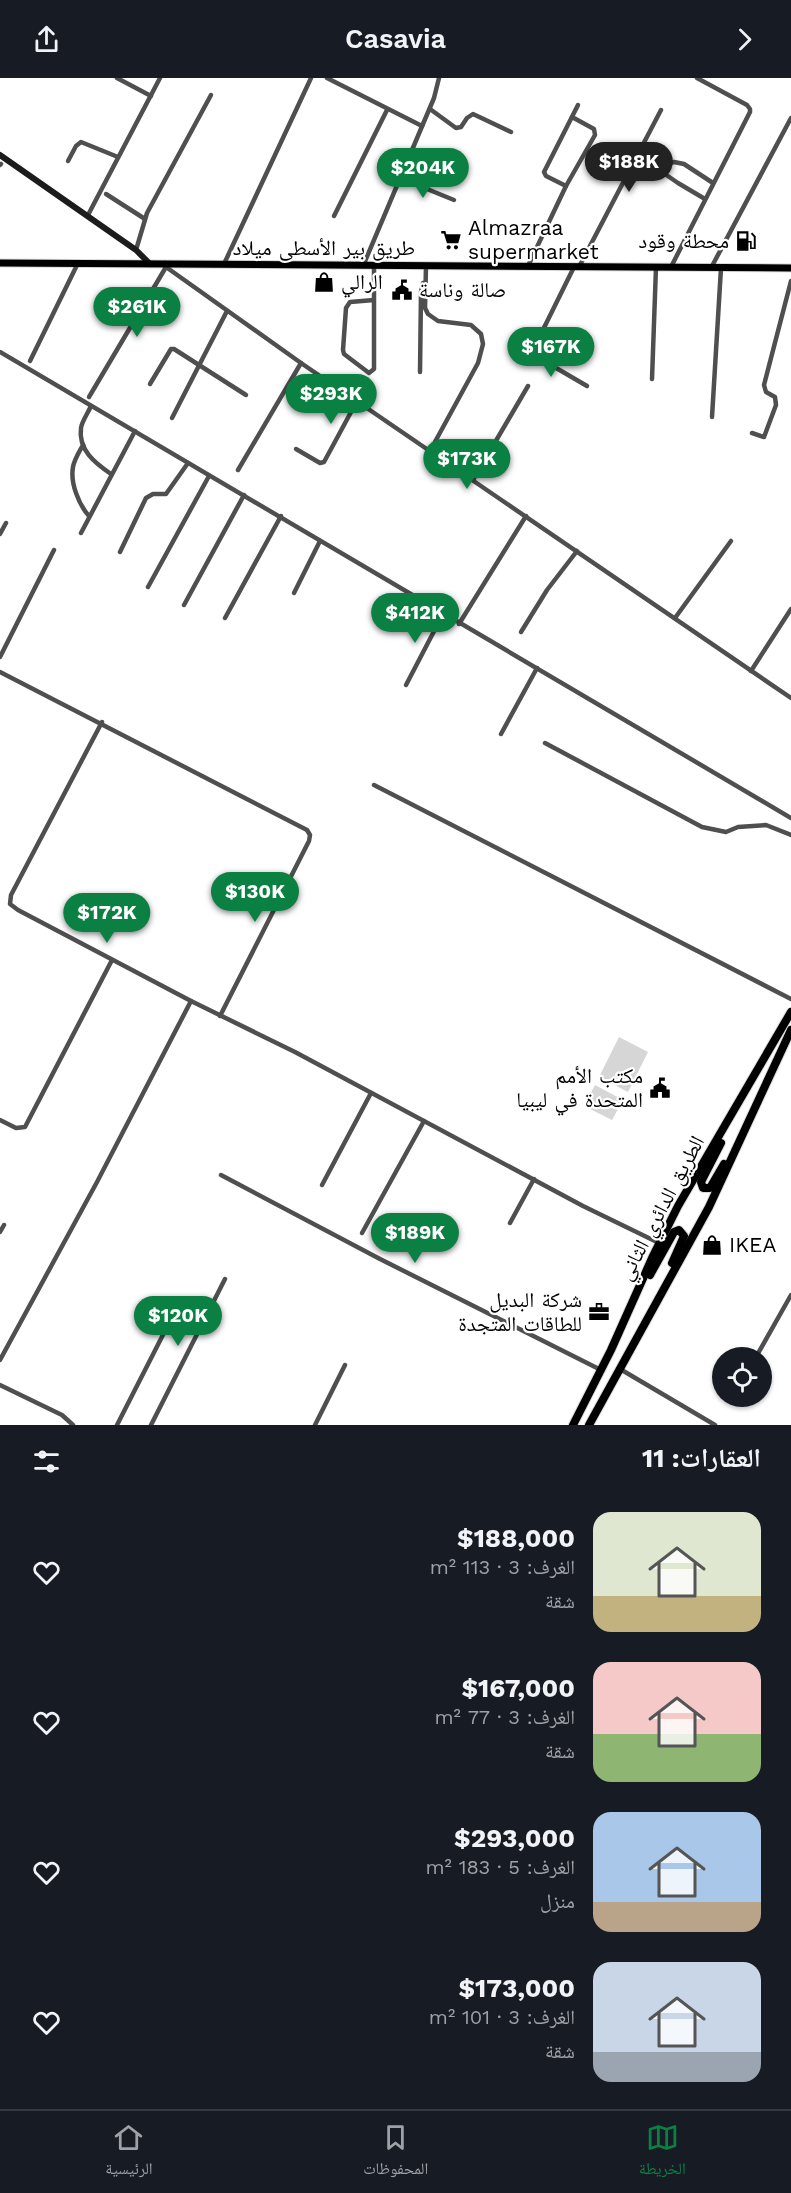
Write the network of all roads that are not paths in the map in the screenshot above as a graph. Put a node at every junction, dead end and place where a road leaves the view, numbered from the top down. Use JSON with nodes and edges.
{"nodes":[{"id":1,"x":117,"y":78,"type":"edge"},
{"id":2,"x":160,"y":78,"type":"edge"},
{"id":3,"x":311,"y":78,"type":"edge"},
{"id":4,"x":327,"y":78,"type":"edge"},
{"id":5,"x":439,"y":78,"type":"edge"},
{"id":6,"x":696,"y":78,"type":"edge"},
{"id":7,"x":211,"y":94,"type":"dead end"},
{"id":8,"x":151,"y":96,"type":"junction"},
{"id":9,"x":578,"y":105,"type":"dead end"},
{"id":10,"x":430,"y":109,"type":"junction"},
{"id":11,"x":387,"y":110,"type":"junction"},
{"id":12,"x":661,"y":110,"type":"dead end"},
{"id":13,"x":572,"y":117,"type":"junction"},
{"id":14,"x":791,"y":118,"type":"edge"},
{"id":15,"x":422,"y":126,"type":"junction"},
{"id":16,"x":511,"y":132,"type":"dead end"},
{"id":17,"x":0,"y":155,"type":"edge"},
{"id":18,"x":118,"y":157,"type":"junction"},
{"id":19,"x":636,"y":157,"type":"junction"},
{"id":20,"x":68,"y":161,"type":"dead end"},
{"id":21,"x":659,"y":166,"type":"junction"},
{"id":22,"x":400,"y":178,"type":"junction"},
{"id":23,"x":713,"y":183,"type":"junction"},
{"id":24,"x":566,"y":186,"type":"junction"},
{"id":25,"x":106,"y":194,"type":"dead end"},
{"id":26,"x":705,"y":199,"type":"junction"},
{"id":27,"x":454,"y":200,"type":"dead end"},
{"id":28,"x":88,"y":215,"type":"junction"},
{"id":29,"x":334,"y":216,"type":"dead end"},
{"id":30,"x":145,"y":219,"type":"junction"},
{"id":31,"x":136,"y":250,"type":"junction"},
{"id":32,"x":0,"y":262,"type":"edge"},
{"id":33,"x":78,"y":263,"type":"junction"},
{"id":34,"x":150,"y":264,"type":"junction"},
{"id":35,"x":224,"y":264,"type":"junction"},
{"id":36,"x":166,"y":265,"type":"junction"},
{"id":37,"x":363,"y":266,"type":"junction"},
{"id":38,"x":374,"y":266,"type":"junction"},
{"id":39,"x":426,"y":266,"type":"junction"},
{"id":40,"x":528,"y":266,"type":"junction"},
{"id":41,"x":576,"y":267,"type":"junction"},
{"id":42,"x":656,"y":267,"type":"junction"},
{"id":43,"x":671,"y":267,"type":"junction"},
{"id":44,"x":711,"y":268,"type":"junction"},
{"id":45,"x":721,"y":268,"type":"junction"},
{"id":46,"x":791,"y":268,"type":"edge"},
{"id":47,"x":425,"y":281,"type":"junction"},
{"id":48,"x":791,"y":282,"type":"edge"},
{"id":49,"x":374,"y":300,"type":"junction"},
{"id":50,"x":227,"y":311,"type":"junction"},
{"id":51,"x":0,"y":352,"type":"edge"},
{"id":52,"x":30,"y":361,"type":"dead end"},
{"id":53,"x":300,"y":363,"type":"junction"},
{"id":54,"x":199,"y":365,"type":"junction"},
{"id":55,"x":420,"y":372,"type":"dead end"},
{"id":56,"x":652,"y":379,"type":"dead end"},
{"id":57,"x":150,"y":384,"type":"dead end"},
{"id":58,"x":528,"y":386,"type":"dead end"},
{"id":59,"x":587,"y":386,"type":"dead end"},
{"id":60,"x":246,"y":396,"type":"dead end"},
{"id":61,"x":89,"y":397,"type":"dead end"},
{"id":62,"x":357,"y":401,"type":"junction"},
{"id":63,"x":91,"y":406,"type":"junction"},
{"id":64,"x":712,"y":417,"type":"dead end"},
{"id":65,"x":172,"y":418,"type":"dead end"},
{"id":66,"x":135,"y":431,"type":"junction"},
{"id":67,"x":752,"y":433,"type":"dead end"},
{"id":68,"x":82,"y":445,"type":"junction"},
{"id":69,"x":296,"y":449,"type":"dead end"},
{"id":70,"x":430,"y":451,"type":"junction"},
{"id":71,"x":188,"y":463,"type":"junction"},
{"id":72,"x":238,"y":470,"type":"dead end"},
{"id":73,"x":111,"y":474,"type":"junction"},
{"id":74,"x":208,"y":476,"type":"junction"},
{"id":75,"x":472,"y":480,"type":"junction"},
{"id":76,"x":244,"y":495,"type":"junction"},
{"id":77,"x":89,"y":516,"type":"junction"},
{"id":78,"x":281,"y":516,"type":"junction"},
{"id":79,"x":526,"y":516,"type":"junction"},
{"id":80,"x":6,"y":523,"type":"dead end"},
{"id":81,"x":81,"y":532,"type":"dead end"},
{"id":82,"x":0,"y":534,"type":"edge"},
{"id":83,"x":320,"y":541,"type":"junction"},
{"id":84,"x":731,"y":541,"type":"dead end"},
{"id":85,"x":54,"y":550,"type":"dead end"},
{"id":86,"x":577,"y":551,"type":"junction"},
{"id":87,"x":120,"y":552,"type":"dead end"},
{"id":88,"x":148,"y":587,"type":"dead end"},
{"id":89,"x":294,"y":593,"type":"dead end"},
{"id":90,"x":184,"y":605,"type":"dead end"},
{"id":91,"x":791,"y":609,"type":"edge"},
{"id":92,"x":443,"y":614,"type":"junction"},
{"id":93,"x":225,"y":618,"type":"dead end"},
{"id":94,"x":675,"y":618,"type":"junction"},
{"id":95,"x":459,"y":624,"type":"junction"},
{"id":96,"x":521,"y":632,"type":"dead end"},
{"id":97,"x":0,"y":657,"type":"edge"},
{"id":98,"x":537,"y":668,"type":"junction"},
{"id":99,"x":751,"y":671,"type":"junction"},
{"id":100,"x":0,"y":672,"type":"edge"},
{"id":101,"x":406,"y":685,"type":"dead end"},
{"id":102,"x":791,"y":698,"type":"edge"},
{"id":103,"x":102,"y":722,"type":"junction"},
{"id":104,"x":501,"y":734,"type":"dead end"},
{"id":105,"x":545,"y":743,"type":"dead end"},
{"id":106,"x":374,"y":785,"type":"dead end"},
{"id":107,"x":791,"y":818,"type":"edge"},
{"id":108,"x":791,"y":835,"type":"edge"},
{"id":109,"x":112,"y":960,"type":"junction"},
{"id":110,"x":791,"y":999,"type":"edge"},
{"id":111,"x":191,"y":1001,"type":"junction"},
{"id":112,"x":791,"y":1012,"type":"edge"},
{"id":113,"x":220,"y":1016,"type":"junction"},
{"id":114,"x":790,"y":1034,"type":"edge"},
{"id":115,"x":371,"y":1093,"type":"junction"},
{"id":116,"x":745,"y":1094,"type":"junction"},
{"id":117,"x":0,"y":1120,"type":"edge"},
{"id":118,"x":423,"y":1121,"type":"junction"},
{"id":119,"x":741,"y":1137,"type":"junction"},
{"id":120,"x":221,"y":1175,"type":"dead end"},
{"id":121,"x":534,"y":1179,"type":"junction"},
{"id":122,"x":322,"y":1185,"type":"dead end"},
{"id":123,"x":510,"y":1223,"type":"dead end"},
{"id":124,"x":4,"y":1225,"type":"dead end"},
{"id":125,"x":0,"y":1232,"type":"edge"},
{"id":126,"x":362,"y":1233,"type":"dead end"},
{"id":127,"x":659,"y":1243,"type":"junction"},
{"id":128,"x":225,"y":1280,"type":"dead end"},
{"id":129,"x":791,"y":1295,"type":"edge"},
{"id":130,"x":653,"y":1307,"type":"junction"},
{"id":131,"x":170,"y":1323,"type":"dead end"},
{"id":132,"x":762,"y":1347,"type":"edge"},
{"id":133,"x":611,"y":1350,"type":"junction"},
{"id":134,"x":0,"y":1360,"type":"edge"},
{"id":135,"x":345,"y":1365,"type":"dead end"},
{"id":136,"x":620,"y":1369,"type":"junction"},
{"id":137,"x":601,"y":1370,"type":"junction"},
{"id":138,"x":0,"y":1385,"type":"edge"},
{"id":139,"x":73,"y":1425,"type":"edge"},
{"id":140,"x":117,"y":1425,"type":"edge"},
{"id":141,"x":151,"y":1425,"type":"edge"},
{"id":142,"x":315,"y":1425,"type":"edge"},
{"id":143,"x":573,"y":1425,"type":"edge"},
{"id":144,"x":589,"y":1425,"type":"edge"},
{"id":145,"x":715,"y":1425,"type":"edge"}],
"edges":[{"from":1,"to":8,"type":"street"},
{"from":2,"to":8,"type":"street"},
{"from":3,"to":35,"type":"street"},
{"from":4,"to":11,"type":"street"},
{"from":5,"to":10,"type":"street"},
{"from":6,"to":23,"type":"street"},
{"from":7,"to":30,"type":"street"},
{"from":8,"to":18,"type":"street"},
{"from":9,"to":13,"type":"street"},
{"from":10,"to":15,"type":"street"},
{"from":10,"to":16,"type":"street"},
{"from":11,"to":15,"type":"street"},
{"from":11,"to":29,"type":"street"},
{"from":12,"to":19,"type":"street"},
{"from":13,"to":24,"type":"street"},
{"from":13,"to":24,"type":"street"},
{"from":14,"to":44,"type":"street"},
{"from":15,"to":22,"type":"street"},
{"from":17,"to":28,"type":"main road"},
{"from":18,"to":20,"type":"street"},
{"from":18,"to":28,"type":"street"},
{"from":19,"to":21,"type":"street"},
{"from":19,"to":41,"type":"street"},
{"from":21,"to":23,"type":"street"},
{"from":21,"to":26,"type":"street"},
{"from":22,"to":27,"type":"street"},
{"from":22,"to":37,"type":"street"},
{"from":23,"to":26,"type":"street"},
{"from":24,"to":40,"type":"street"},
{"from":25,"to":30,"type":"street"},
{"from":26,"to":43,"type":"street"},
{"from":28,"to":31,"type":"main road"},
{"from":30,"to":31,"type":"street"},
{"from":31,"to":34,"type":"main road"},
{"from":32,"to":33,"type":"main road","name":"طريق بير الأسطى ميلاد"},
{"from":33,"to":34,"type":"main road","name":"طريق بير الأسطى ميلاد"},
{"from":33,"to":52,"type":"street"},
{"from":34,"to":36,"type":"main road","name":"طريق بير الأسطى ميلاد"},
{"from":35,"to":36,"type":"main road","name":"طريق بير الأسطى ميلاد"},
{"from":35,"to":37,"type":"main road","name":"طريق بير الأسطى ميلاد"},
{"from":36,"to":50,"type":"street"},
{"from":36,"to":61,"type":"street"},
{"from":37,"to":38,"type":"main road","name":"طريق بير الأسطى ميلاد"},
{"from":38,"to":39,"type":"main road","name":"طريق بير الأسطى ميلاد"},
{"from":38,"to":49,"type":"street"},
{"from":39,"to":40,"type":"main road","name":"طريق بير الأسطى ميلاد"},
{"from":39,"to":47,"type":"street"},
{"from":40,"to":41,"type":"main road","name":"طريق بير الأسطى ميلاد"},
{"from":41,"to":42,"type":"main road","name":"طريق بير الأسطى ميلاد"},
{"from":41,"to":59,"type":"street"},
{"from":42,"to":43,"type":"main road","name":"طريق بير الأسطى ميلاد"},
{"from":42,"to":56,"type":"street"},
{"from":43,"to":44,"type":"main road","name":"طريق بير الأسطى ميلاد"},
{"from":44,"to":45,"type":"main road","name":"طريق بير الأسطى ميلاد"},
{"from":45,"to":46,"type":"main road","name":"طريق بير الأسطى ميلاد"},
{"from":45,"to":64,"type":"street"},
{"from":47,"to":55,"type":"street"},
{"from":47,"to":70,"type":"street"},
{"from":48,"to":67,"type":"street"},
{"from":49,"to":49,"type":"street"},
{"from":50,"to":53,"type":"street"},
{"from":50,"to":54,"type":"street"},
{"from":51,"to":63,"type":"street"},
{"from":53,"to":62,"type":"street"},
{"from":53,"to":72,"type":"street"},
{"from":54,"to":57,"type":"street"},
{"from":54,"to":60,"type":"street"},
{"from":54,"to":65,"type":"street"},
{"from":58,"to":75,"type":"street"},
{"from":62,"to":69,"type":"street"},
{"from":62,"to":70,"type":"street"},
{"from":63,"to":66,"type":"street"},
{"from":63,"to":68,"type":"street"},
{"from":66,"to":71,"type":"street"},
{"from":66,"to":73,"type":"street"},
{"from":68,"to":73,"type":"street"},
{"from":68,"to":77,"type":"street"},
{"from":70,"to":75,"type":"street"},
{"from":71,"to":74,"type":"street"},
{"from":71,"to":87,"type":"street"},
{"from":73,"to":77,"type":"street"},
{"from":74,"to":76,"type":"street"},
{"from":74,"to":88,"type":"street"},
{"from":75,"to":79,"type":"street"},
{"from":76,"to":78,"type":"street"},
{"from":76,"to":90,"type":"street"},
{"from":77,"to":81,"type":"street"},
{"from":78,"to":83,"type":"street"},
{"from":78,"to":93,"type":"street"},
{"from":79,"to":86,"type":"street"},
{"from":79,"to":95,"type":"street"},
{"from":80,"to":82,"type":"street"},
{"from":83,"to":89,"type":"street"},
{"from":83,"to":92,"type":"street"},
{"from":84,"to":94,"type":"street"},
{"from":85,"to":97,"type":"street"},
{"from":86,"to":94,"type":"street"},
{"from":86,"to":96,"type":"street"},
{"from":91,"to":99,"type":"street"},
{"from":92,"to":95,"type":"street"},
{"from":92,"to":101,"type":"street"},
{"from":94,"to":99,"type":"street"},
{"from":95,"to":98,"type":"street"},
{"from":98,"to":104,"type":"street"},
{"from":98,"to":107,"type":"street"},
{"from":99,"to":102,"type":"street"},
{"from":100,"to":103,"type":"street"},
{"from":103,"to":109,"type":"street"},
{"from":103,"to":113,"type":"street"},
{"from":105,"to":108,"type":"street"},
{"from":106,"to":110,"type":"street"},
{"from":109,"to":111,"type":"street"},
{"from":109,"to":117,"type":"street"},
{"from":111,"to":113,"type":"street"},
{"from":111,"to":134,"type":"street"},
{"from":112,"to":116,"type":"highway","name":"الطريق الدائري الثاني"},
{"from":113,"to":115,"type":"street"},
{"from":114,"to":119,"type":"highway","name":"الطريق الدائري الثاني"},
{"from":115,"to":118,"type":"street"},
{"from":115,"to":122,"type":"street"},
{"from":116,"to":119,"type":"highway"},
{"from":116,"to":127,"type":"highway","name":"الطريق الدائري الثاني"},
{"from":118,"to":121,"type":"street"},
{"from":118,"to":126,"type":"street"},
{"from":119,"to":130,"type":"highway","name":"الطريق الدائري الثاني"},
{"from":120,"to":137,"type":"street"},
{"from":121,"to":123,"type":"street"},
{"from":121,"to":127,"type":"street"},
{"from":124,"to":125,"type":"street"},
{"from":127,"to":133,"type":"highway","name":"الطريق الدائري الثاني"},
{"from":128,"to":141,"type":"street"},
{"from":129,"to":132,"type":"street"},
{"from":130,"to":133,"type":"highway"},
{"from":130,"to":136,"type":"highway","name":"الطريق الدائري الثاني"},
{"from":131,"to":140,"type":"street"},
{"from":133,"to":137,"type":"highway","name":"الطريق الدائري الثاني"},
{"from":135,"to":142,"type":"street"},
{"from":136,"to":144,"type":"highway","name":"الطريق الدائري الثاني"},
{"from":136,"to":145,"type":"street"},
{"from":137,"to":143,"type":"highway","name":"الطريق الدائري الثاني"},
{"from":138,"to":139,"type":"street"}]}
